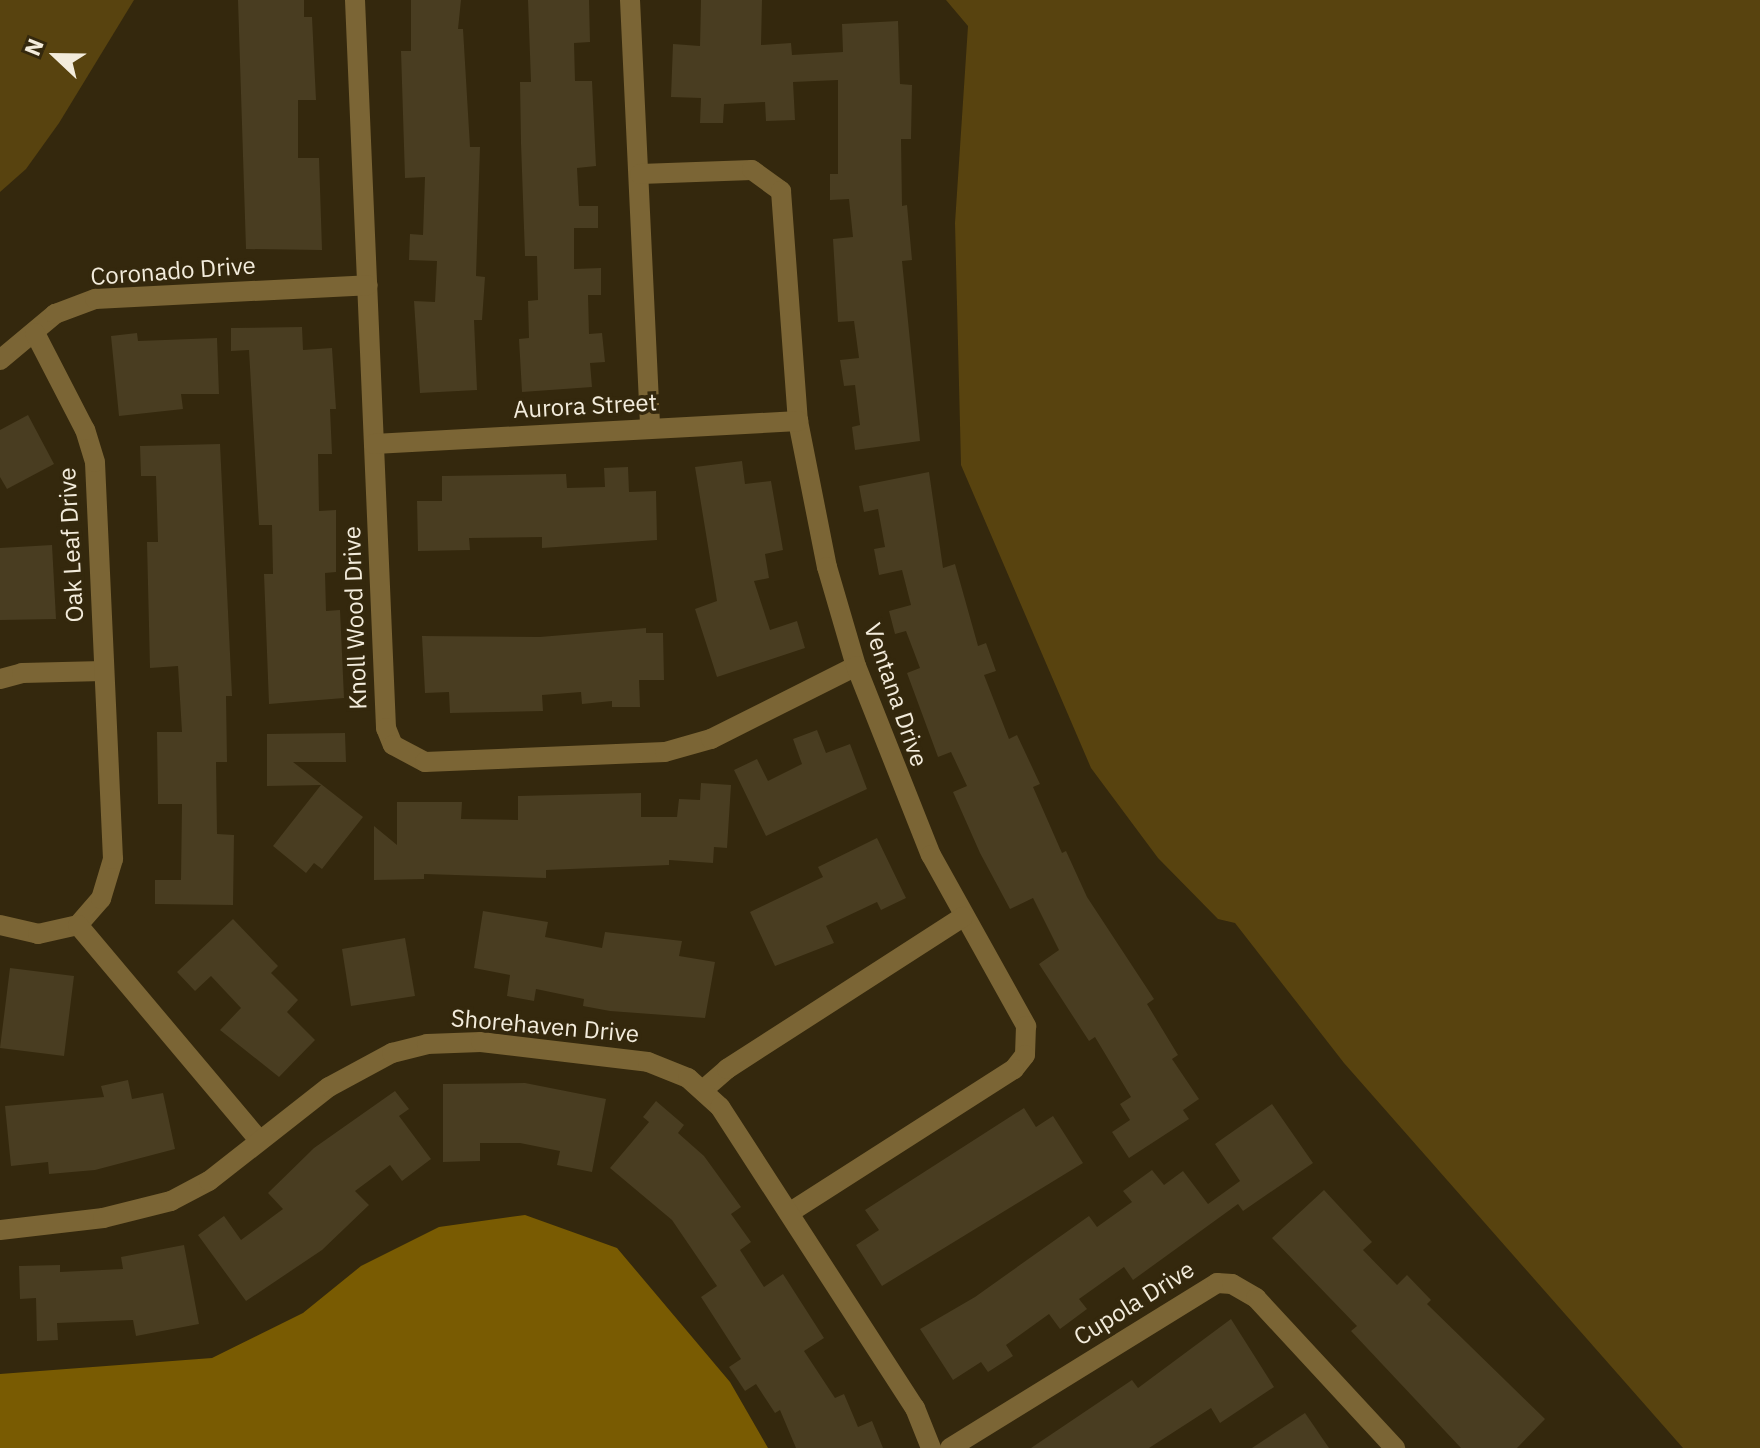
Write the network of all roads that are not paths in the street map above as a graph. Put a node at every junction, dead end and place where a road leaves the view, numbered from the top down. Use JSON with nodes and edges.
{"nodes":[{"id":1,"x":355,"y":0,"type":"edge"},
{"id":2,"x":630,"y":0,"type":"edge"},
{"id":3,"x":640,"y":174,"type":"junction"},
{"id":4,"x":368,"y":285,"type":"junction"},
{"id":5,"x":35,"y":333,"type":"junction"},
{"id":6,"x":0,"y":360,"type":"edge"},
{"id":7,"x":798,"y":421,"type":"junction"},
{"id":8,"x":650,"y":429,"type":"junction"},
{"id":9,"x":374,"y":444,"type":"junction"},
{"id":10,"x":856,"y":666,"type":"junction"},
{"id":11,"x":103,"y":671,"type":"junction"},
{"id":12,"x":0,"y":679,"type":"edge"},
{"id":13,"x":963,"y":917,"type":"junction"},
{"id":14,"x":0,"y":925,"type":"edge"},
{"id":15,"x":78,"y":925,"type":"junction"},
{"id":16,"x":703,"y":1090,"type":"junction"},
{"id":17,"x":260,"y":1141,"type":"junction"},
{"id":18,"x":789,"y":1213,"type":"junction"},
{"id":19,"x":0,"y":1230,"type":"edge"},
{"id":20,"x":931,"y":1448,"type":"edge"},
{"id":21,"x":950,"y":1448,"type":"edge"},
{"id":22,"x":1395,"y":1448,"type":"edge"}],
"edges":[{"from":1,"to":4,"type":"street","name":"Knoll Wood Drive"},
{"from":2,"to":3,"type":"street"},
{"from":3,"to":7,"type":"street","name":"Ventana Drive"},
{"from":3,"to":8,"type":"street"},
{"from":4,"to":5,"type":"street","name":"Coronado Drive"},
{"from":4,"to":9,"type":"street","name":"Knoll Wood Drive"},
{"from":5,"to":6,"type":"street","name":"Coronado Drive"},
{"from":5,"to":11,"type":"street","name":"Oak Leaf Drive"},
{"from":7,"to":8,"type":"street","name":"Aurora Street"},
{"from":7,"to":10,"type":"street","name":"Ventana Drive"},
{"from":8,"to":9,"type":"street","name":"Aurora Street"},
{"from":9,"to":10,"type":"street","name":"Knoll Wood Drive"},
{"from":10,"to":13,"type":"street","name":"Ventana Drive"},
{"from":11,"to":12,"type":"street"},
{"from":11,"to":15,"type":"street","name":"Oak Leaf Drive"},
{"from":13,"to":16,"type":"street"},
{"from":13,"to":18,"type":"street","name":"Ventana Drive"},
{"from":14,"to":15,"type":"street"},
{"from":15,"to":17,"type":"street"},
{"from":16,"to":17,"type":"street","name":"Shorehaven Drive"},
{"from":16,"to":18,"type":"street","name":"Shorehaven Drive"},
{"from":17,"to":19,"type":"street","name":"Shorehaven Drive"},
{"from":18,"to":20,"type":"street","name":"Shorehaven Drive"},
{"from":21,"to":22,"type":"street","name":"Cupola Drive"}]}
